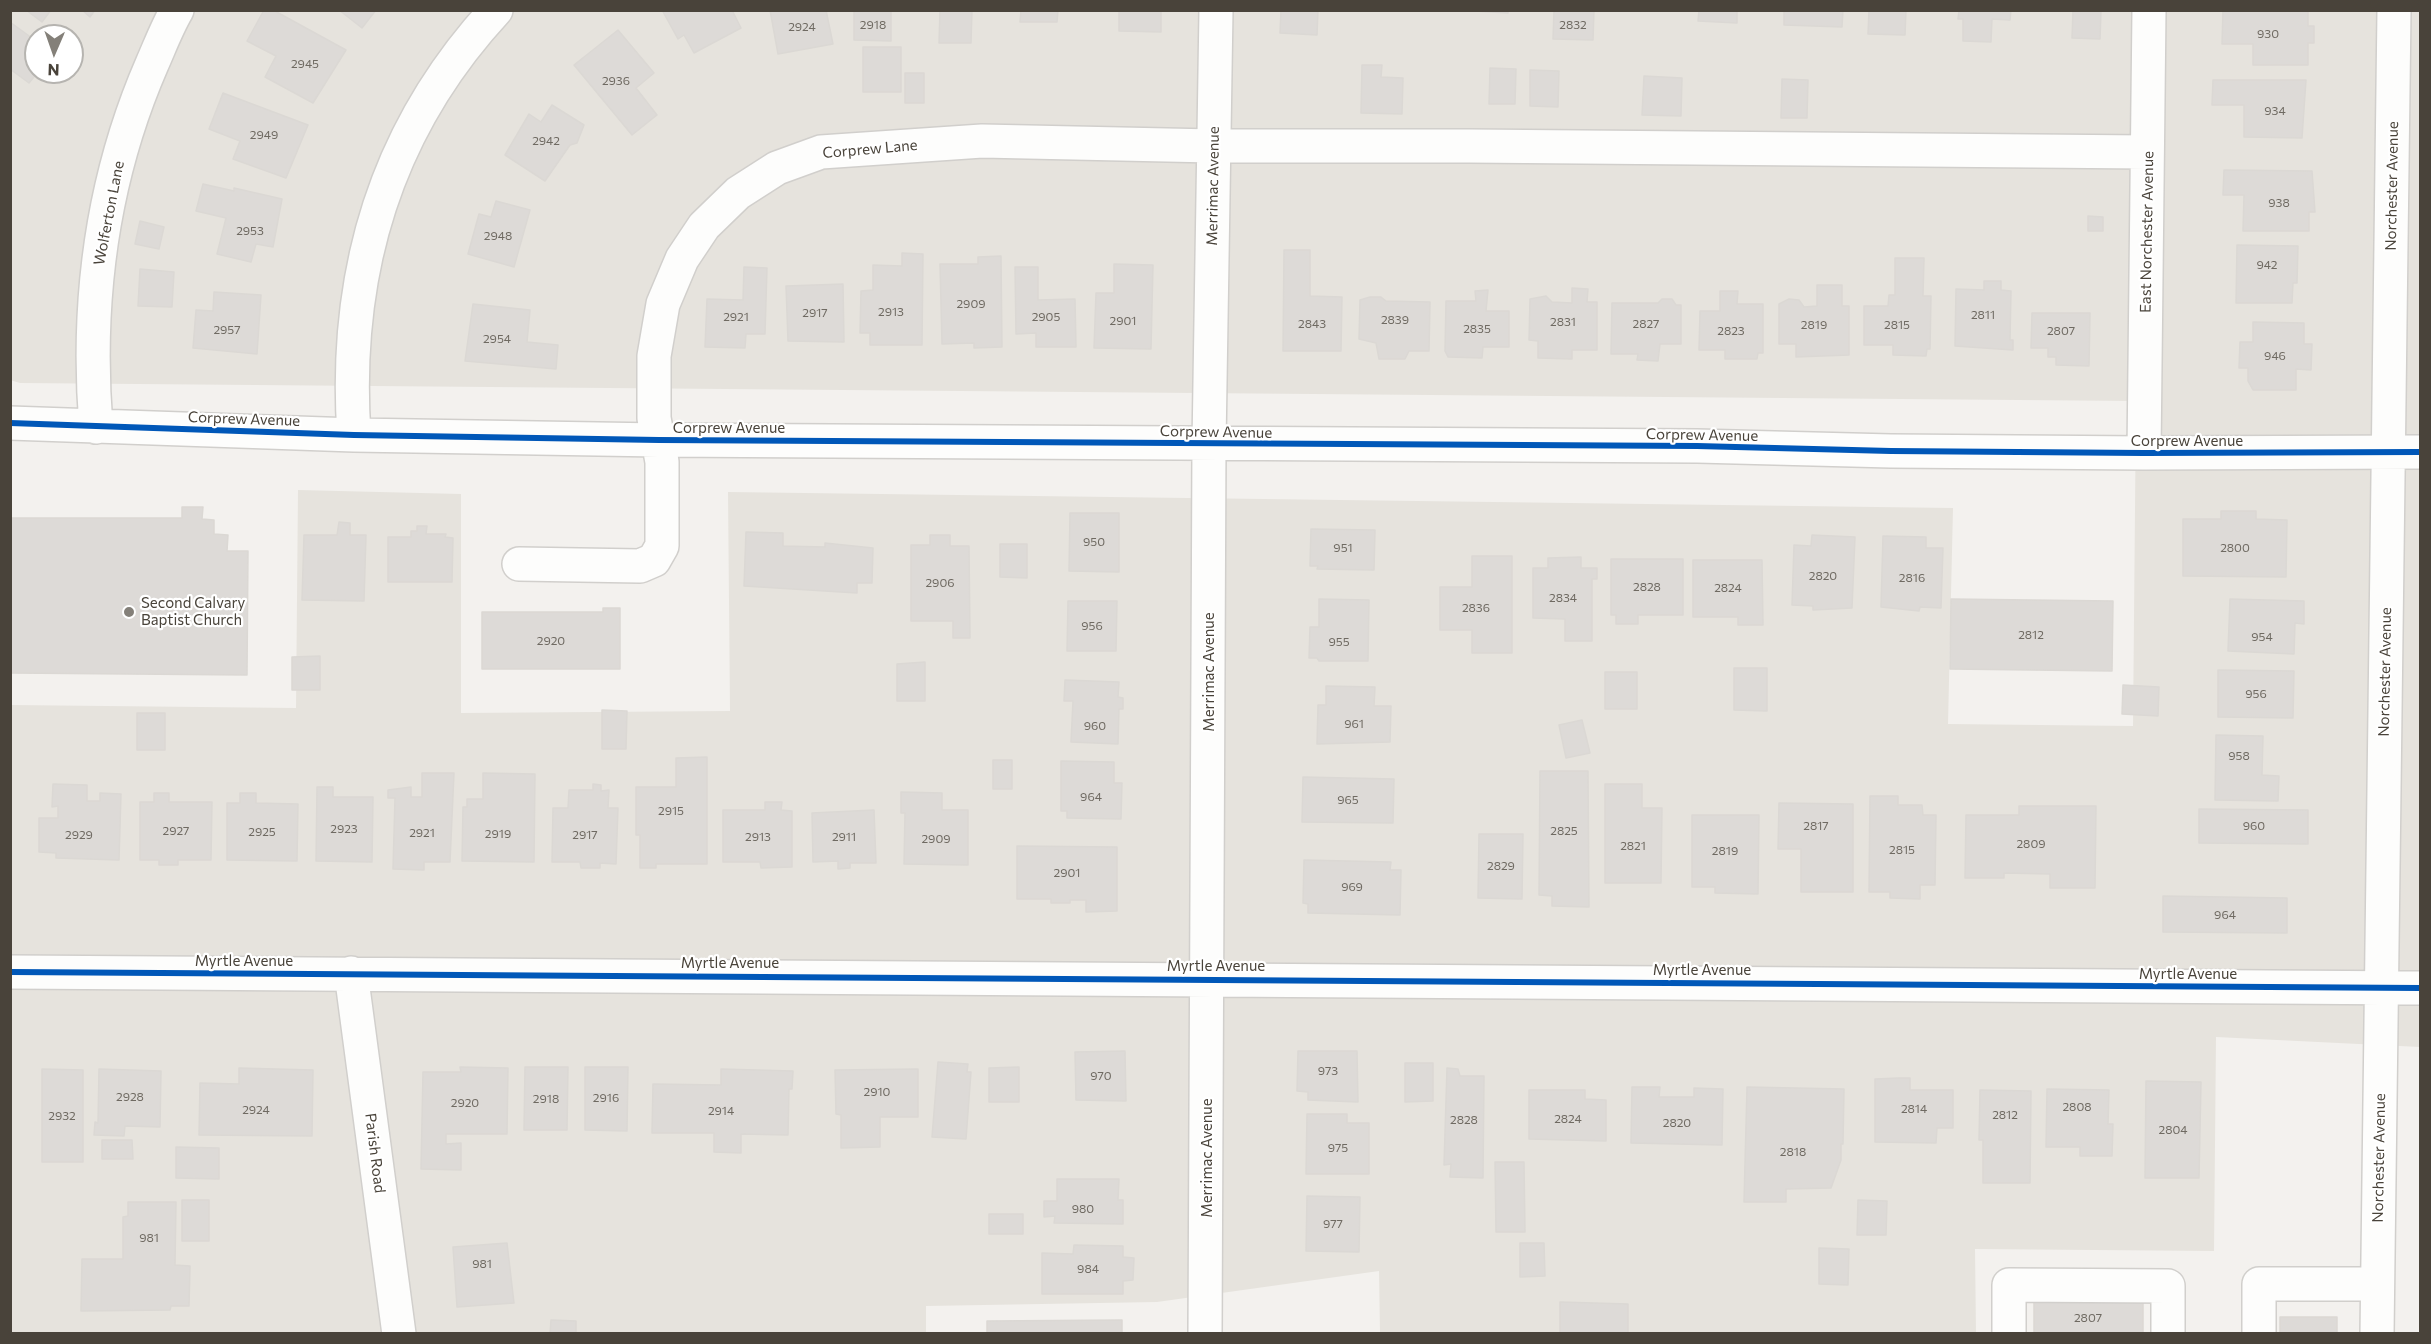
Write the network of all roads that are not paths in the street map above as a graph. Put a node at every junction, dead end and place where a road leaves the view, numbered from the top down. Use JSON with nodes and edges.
{"nodes":[{"id":1,"x":177,"y":10,"type":"edge"},
{"id":2,"x":496,"y":10,"type":"edge"},
{"id":3,"x":1216,"y":10,"type":"edge"},
{"id":4,"x":2149,"y":10,"type":"edge"},
{"id":5,"x":2394,"y":10,"type":"edge"},
{"id":6,"x":1213,"y":146,"type":"junction"},
{"id":7,"x":2148,"y":152,"type":"junction"},
{"id":8,"x":10,"y":423,"type":"edge"},
{"id":9,"x":96,"y":427,"type":"junction"},
{"id":10,"x":354,"y":435,"type":"junction"},
{"id":11,"x":659,"y":440,"type":"junction"},
{"id":12,"x":1209,"y":444,"type":"junction"},
{"id":13,"x":2405,"y":452,"type":"edge"},
{"id":14,"x":2144,"y":453,"type":"junction"},
{"id":15,"x":519,"y":564,"type":"dead end"},
{"id":16,"x":10,"y":972,"type":"edge"},
{"id":17,"x":351,"y":973,"type":"junction"},
{"id":18,"x":1208,"y":978,"type":"junction"},
{"id":19,"x":2380,"y":987,"type":"junction"},
{"id":20,"x":2421,"y":988,"type":"edge"},
{"id":21,"x":2377,"y":1284,"type":"junction"},
{"id":22,"x":399,"y":1334,"type":"edge"},
{"id":23,"x":1205,"y":1334,"type":"edge"},
{"id":24,"x":2009,"y":1334,"type":"edge"},
{"id":25,"x":2168,"y":1334,"type":"edge"},
{"id":26,"x":2259,"y":1334,"type":"edge"},
{"id":27,"x":2377,"y":1334,"type":"edge"}],
"edges":[{"from":1,"to":9,"type":"street","name":"Wolferton Lane"},
{"from":2,"to":10,"type":"street"},
{"from":3,"to":6,"type":"street","name":"Merrimac Avenue"},
{"from":4,"to":7,"type":"street","name":"East Norchester Avenue"},
{"from":5,"to":13,"type":"street","name":"Norchester Avenue"},
{"from":6,"to":7,"type":"street","name":"Corprew Lane"},
{"from":6,"to":11,"type":"street","name":"Corprew Lane"},
{"from":6,"to":12,"type":"street","name":"Merrimac Avenue"},
{"from":7,"to":14,"type":"street","name":"East Norchester Avenue"},
{"from":8,"to":9,"type":"street","name":"Corprew Avenue"},
{"from":9,"to":10,"type":"street","name":"Corprew Avenue"},
{"from":10,"to":11,"type":"street","name":"Corprew Avenue"},
{"from":11,"to":12,"type":"street","name":"Corprew Avenue"},
{"from":11,"to":15,"type":"street","name":"Corprew Lane"},
{"from":12,"to":14,"type":"street","name":"Corprew Avenue"},
{"from":12,"to":18,"type":"street","name":"Merrimac Avenue"},
{"from":13,"to":14,"type":"street","name":"Corprew Avenue"},
{"from":13,"to":19,"type":"street","name":"Norchester Avenue"},
{"from":16,"to":17,"type":"street","name":"Myrtle Avenue"},
{"from":17,"to":18,"type":"street","name":"Myrtle Avenue"},
{"from":17,"to":22,"type":"street","name":"Parish Road"},
{"from":18,"to":19,"type":"street","name":"Myrtle Avenue"},
{"from":18,"to":23,"type":"street","name":"Merrimac Avenue"},
{"from":19,"to":20,"type":"street","name":"Myrtle Avenue"},
{"from":19,"to":21,"type":"street","name":"Norchester Avenue"},
{"from":21,"to":26,"type":"street"},
{"from":21,"to":27,"type":"street","name":"Norchester Avenue"},
{"from":24,"to":25,"type":"street"}]}
